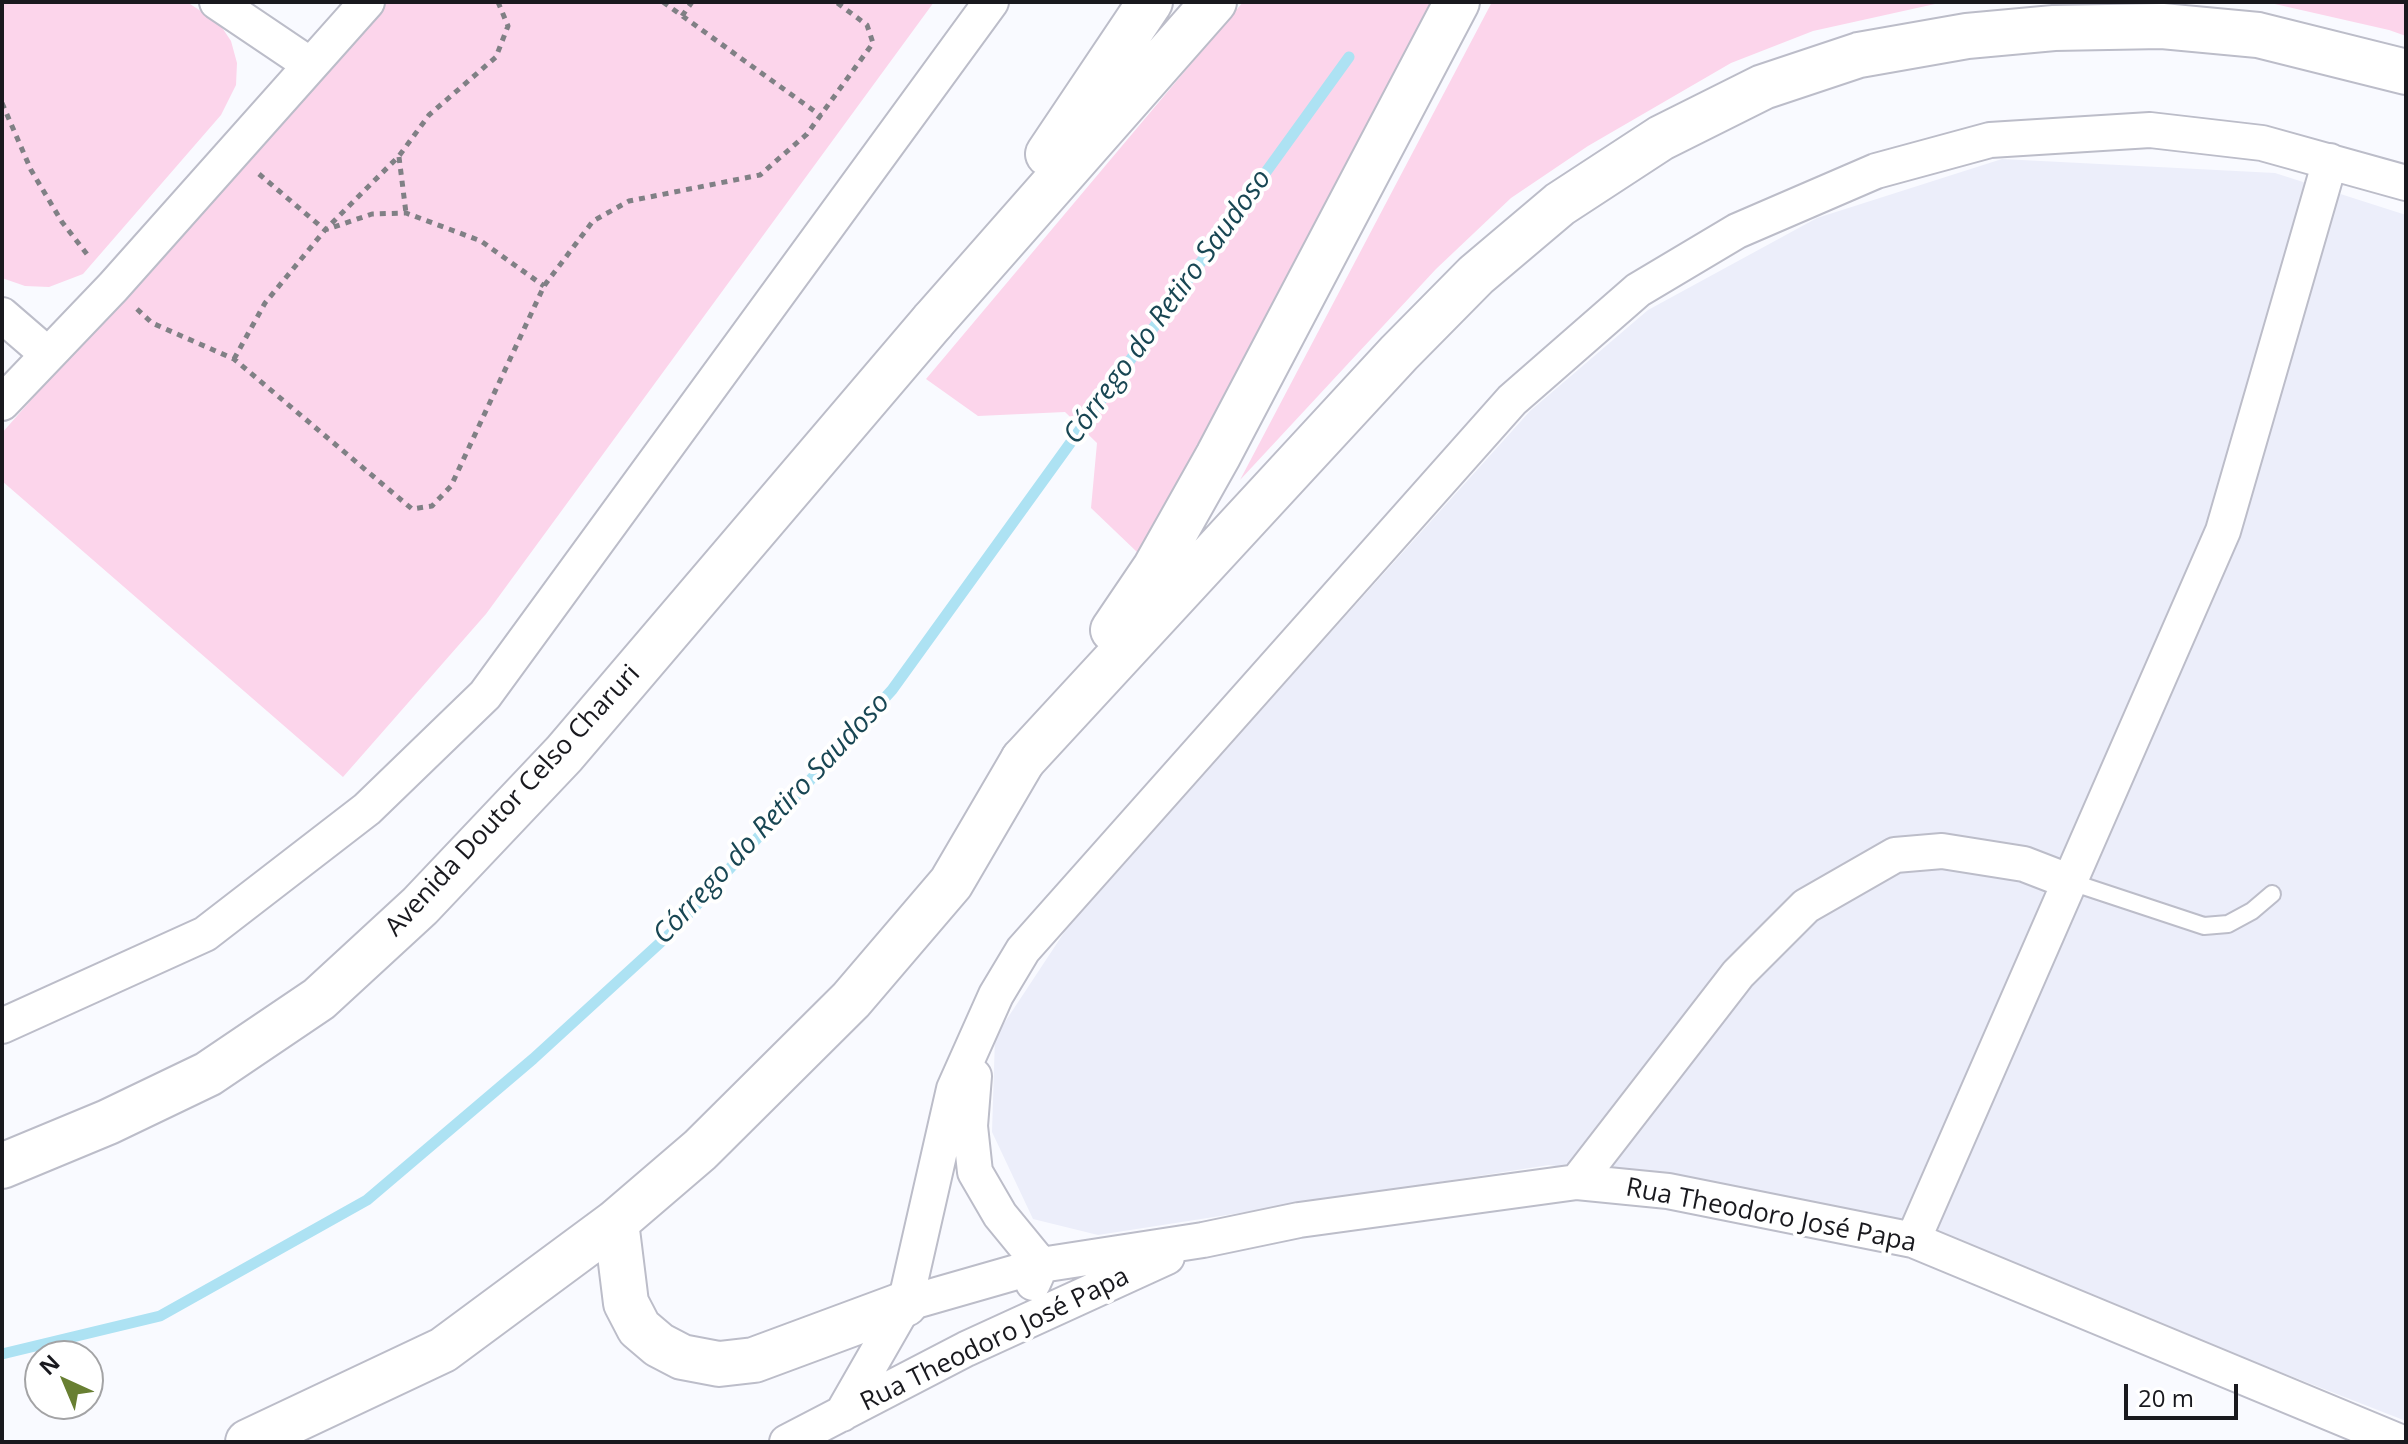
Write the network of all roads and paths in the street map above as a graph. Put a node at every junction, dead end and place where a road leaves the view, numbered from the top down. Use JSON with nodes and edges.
{"nodes":[{"id":1,"x":217,"y":2,"type":"edge"},
{"id":2,"x":367,"y":2,"type":"edge"},
{"id":3,"x":498,"y":2,"type":"edge"},
{"id":4,"x":663,"y":2,"type":"edge"},
{"id":5,"x":692,"y":2,"type":"edge"},
{"id":6,"x":836,"y":2,"type":"edge"},
{"id":7,"x":991,"y":2,"type":"edge"},
{"id":8,"x":1150,"y":2,"type":"edge"},
{"id":9,"x":1214,"y":2,"type":"edge"},
{"id":10,"x":1457,"y":2,"type":"edge"},
{"id":11,"x":682,"y":16,"type":"junction"},
{"id":12,"x":309,"y":64,"type":"junction"},
{"id":13,"x":2406,"y":72,"type":"edge"},
{"id":14,"x":2,"y":103,"type":"edge"},
{"id":15,"x":821,"y":116,"type":"junction"},
{"id":16,"x":233,"y":153,"type":"junction"},
{"id":17,"x":399,"y":156,"type":"junction"},
{"id":18,"x":2330,"y":161,"type":"junction"},
{"id":19,"x":2406,"y":183,"type":"edge"},
{"id":20,"x":406,"y":213,"type":"junction"},
{"id":21,"x":325,"y":230,"type":"junction"},
{"id":22,"x":544,"y":286,"type":"junction"},
{"id":23,"x":113,"y":287,"type":"junction"},
{"id":24,"x":2,"y":315,"type":"edge"},
{"id":25,"x":933,"y":321,"type":"junction"},
{"id":26,"x":46,"y":353,"type":"junction"},
{"id":27,"x":234,"y":359,"type":"junction"},
{"id":28,"x":2,"y":403,"type":"edge"},
{"id":29,"x":1023,"y":760,"type":"junction"},
{"id":30,"x":2068,"y":881,"type":"junction"},
{"id":31,"x":2272,"y":894,"type":"dead end"},
{"id":32,"x":2,"y":1026,"type":"edge"},
{"id":33,"x":976,"y":1035,"type":"junction"},
{"id":34,"x":2,"y":1166,"type":"edge"},
{"id":35,"x":1577,"y":1182,"type":"junction"},
{"id":36,"x":616,"y":1222,"type":"junction"},
{"id":37,"x":1203,"y":1240,"type":"junction"},
{"id":38,"x":1913,"y":1240,"type":"junction"},
{"id":39,"x":1041,"y":1265,"type":"junction"},
{"id":40,"x":905,"y":1304,"type":"junction"},
{"id":41,"x":966,"y":1349,"type":"junction"},
{"id":42,"x":842,"y":1414,"type":"junction"},
{"id":43,"x":248,"y":1442,"type":"edge"},
{"id":44,"x":787,"y":1442,"type":"edge"},
{"id":45,"x":2400,"y":1442,"type":"edge"}],
"edges":[{"from":1,"to":12,"type":"street"},
{"from":2,"to":12,"type":"street"},
{"from":3,"to":17,"type":"path"},
{"from":4,"to":11,"type":"path"},
{"from":5,"to":11,"type":"path"},
{"from":6,"to":15,"type":"path"},
{"from":7,"to":32,"type":"street"},
{"from":8,"to":25,"type":"main road"},
{"from":9,"to":25,"type":"main road"},
{"from":10,"to":29,"type":"main road"},
{"from":11,"to":15,"type":"path"},
{"from":12,"to":16,"type":"street"},
{"from":13,"to":29,"type":"main road"},
{"from":14,"to":23,"type":"path"},
{"from":15,"to":22,"type":"path"},
{"from":16,"to":21,"type":"path"},
{"from":16,"to":23,"type":"street"},
{"from":17,"to":20,"type":"path"},
{"from":17,"to":21,"type":"path"},
{"from":18,"to":19,"type":"street"},
{"from":18,"to":30,"type":"street"},
{"from":18,"to":33,"type":"street"},
{"from":20,"to":21,"type":"path"},
{"from":20,"to":22,"type":"path"},
{"from":21,"to":27,"type":"path"},
{"from":22,"to":27,"type":"path"},
{"from":23,"to":26,"type":"street"},
{"from":23,"to":27,"type":"path"},
{"from":24,"to":26,"type":"street"},
{"from":25,"to":34,"type":"main road","name":"Avenida Doutor Celso Charuri"},
{"from":26,"to":28,"type":"street"},
{"from":29,"to":36,"type":"main road"},
{"from":30,"to":31,"type":"lane"},
{"from":30,"to":35,"type":"street"},
{"from":30,"to":38,"type":"street"},
{"from":33,"to":39,"type":"street"},
{"from":33,"to":40,"type":"street"},
{"from":35,"to":37,"type":"street","name":"Rua Theodoro José Papa"},
{"from":35,"to":38,"type":"street","name":"Rua Theodoro José Papa"},
{"from":36,"to":40,"type":"main road"},
{"from":36,"to":43,"type":"main road"},
{"from":37,"to":39,"type":"street","name":"Rua Theodoro José Papa"},
{"from":37,"to":41,"type":"street","name":"Rua Theodoro José Papa"},
{"from":38,"to":45,"type":"street","name":"Rua Theodoro José Papa"},
{"from":39,"to":40,"type":"street","name":"Rua Theodoro José Papa"},
{"from":39,"to":41,"type":"street"},
{"from":40,"to":42,"type":"street"},
{"from":41,"to":42,"type":"street","name":"Rua Theodoro José Papa"},
{"from":42,"to":44,"type":"street","name":"Rua Theodoro José Papa"}]}
